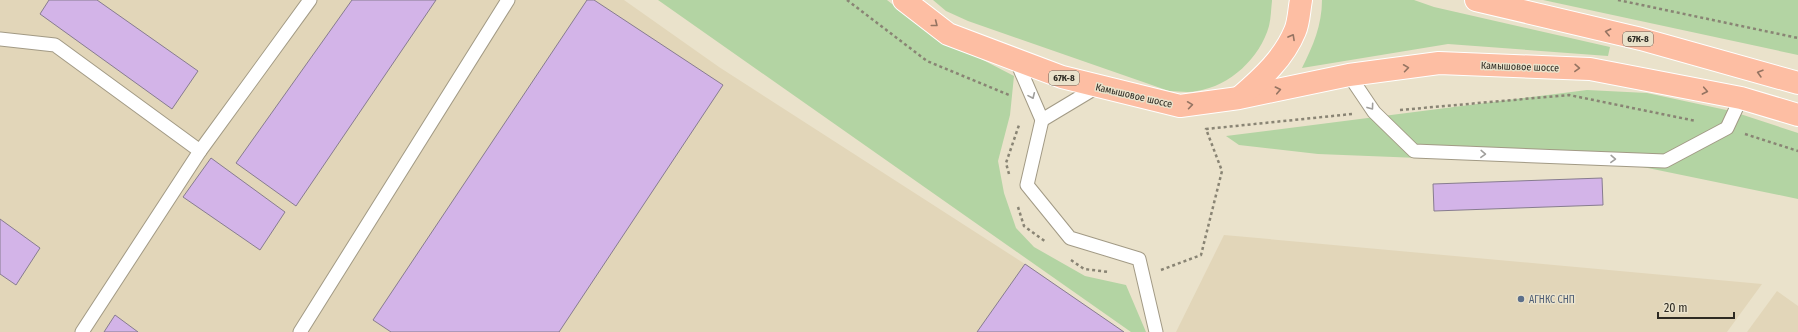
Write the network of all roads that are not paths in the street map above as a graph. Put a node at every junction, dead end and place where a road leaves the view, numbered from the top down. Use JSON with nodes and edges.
{"nodes":[{"id":1,"x":310,"y":0,"type":"edge"},
{"id":2,"x":508,"y":0,"type":"edge"},
{"id":3,"x":904,"y":0,"type":"edge"},
{"id":4,"x":1301,"y":0,"type":"edge"},
{"id":5,"x":1476,"y":0,"type":"edge"},
{"id":6,"x":0,"y":39,"type":"edge"},
{"id":7,"x":1016,"y":60,"type":"junction"},
{"id":8,"x":1349,"y":75,"type":"junction"},
{"id":9,"x":1798,"y":83,"type":"edge"},
{"id":10,"x":1097,"y":87,"type":"junction"},
{"id":11,"x":1240,"y":98,"type":"junction"},
{"id":12,"x":1741,"y":98,"type":"junction"},
{"id":13,"x":1798,"y":115,"type":"edge"},
{"id":14,"x":1042,"y":120,"type":"junction"},
{"id":15,"x":200,"y":151,"type":"junction"},
{"id":16,"x":82,"y":332,"type":"edge"},
{"id":17,"x":300,"y":332,"type":"edge"},
{"id":18,"x":1156,"y":332,"type":"edge"}],
"edges":[{"from":1,"to":15,"type":"lane"},
{"from":2,"to":17,"type":"lane"},
{"from":3,"to":7,"type":"main road","name":"Камышовое шоссе","number":"67К-8","one_way":true},
{"from":11,"to":4,"type":"main road","one_way":true},
{"from":9,"to":5,"type":"main road","number":"67К-8","one_way":true},
{"from":6,"to":15,"type":"lane"},
{"from":7,"to":10,"type":"main road","name":"Камышовое шоссе","number":"67К-8"},
{"from":7,"to":14,"type":"lane","one_way":true},
{"from":11,"to":8,"type":"main road","name":"Камышовое шоссе","one_way":true},
{"from":8,"to":12,"type":"main road","name":"Камышовое шоссе","one_way":true},
{"from":8,"to":12,"type":"lane","one_way":true},
{"from":10,"to":11,"type":"main road","name":"Камышовое шоссе","number":"67К-8","one_way":true},
{"from":10,"to":14,"type":"lane"},
{"from":12,"to":13,"type":"main road","name":"Камышовое шоссе"},
{"from":14,"to":18,"type":"lane"},
{"from":15,"to":16,"type":"lane"}]}
